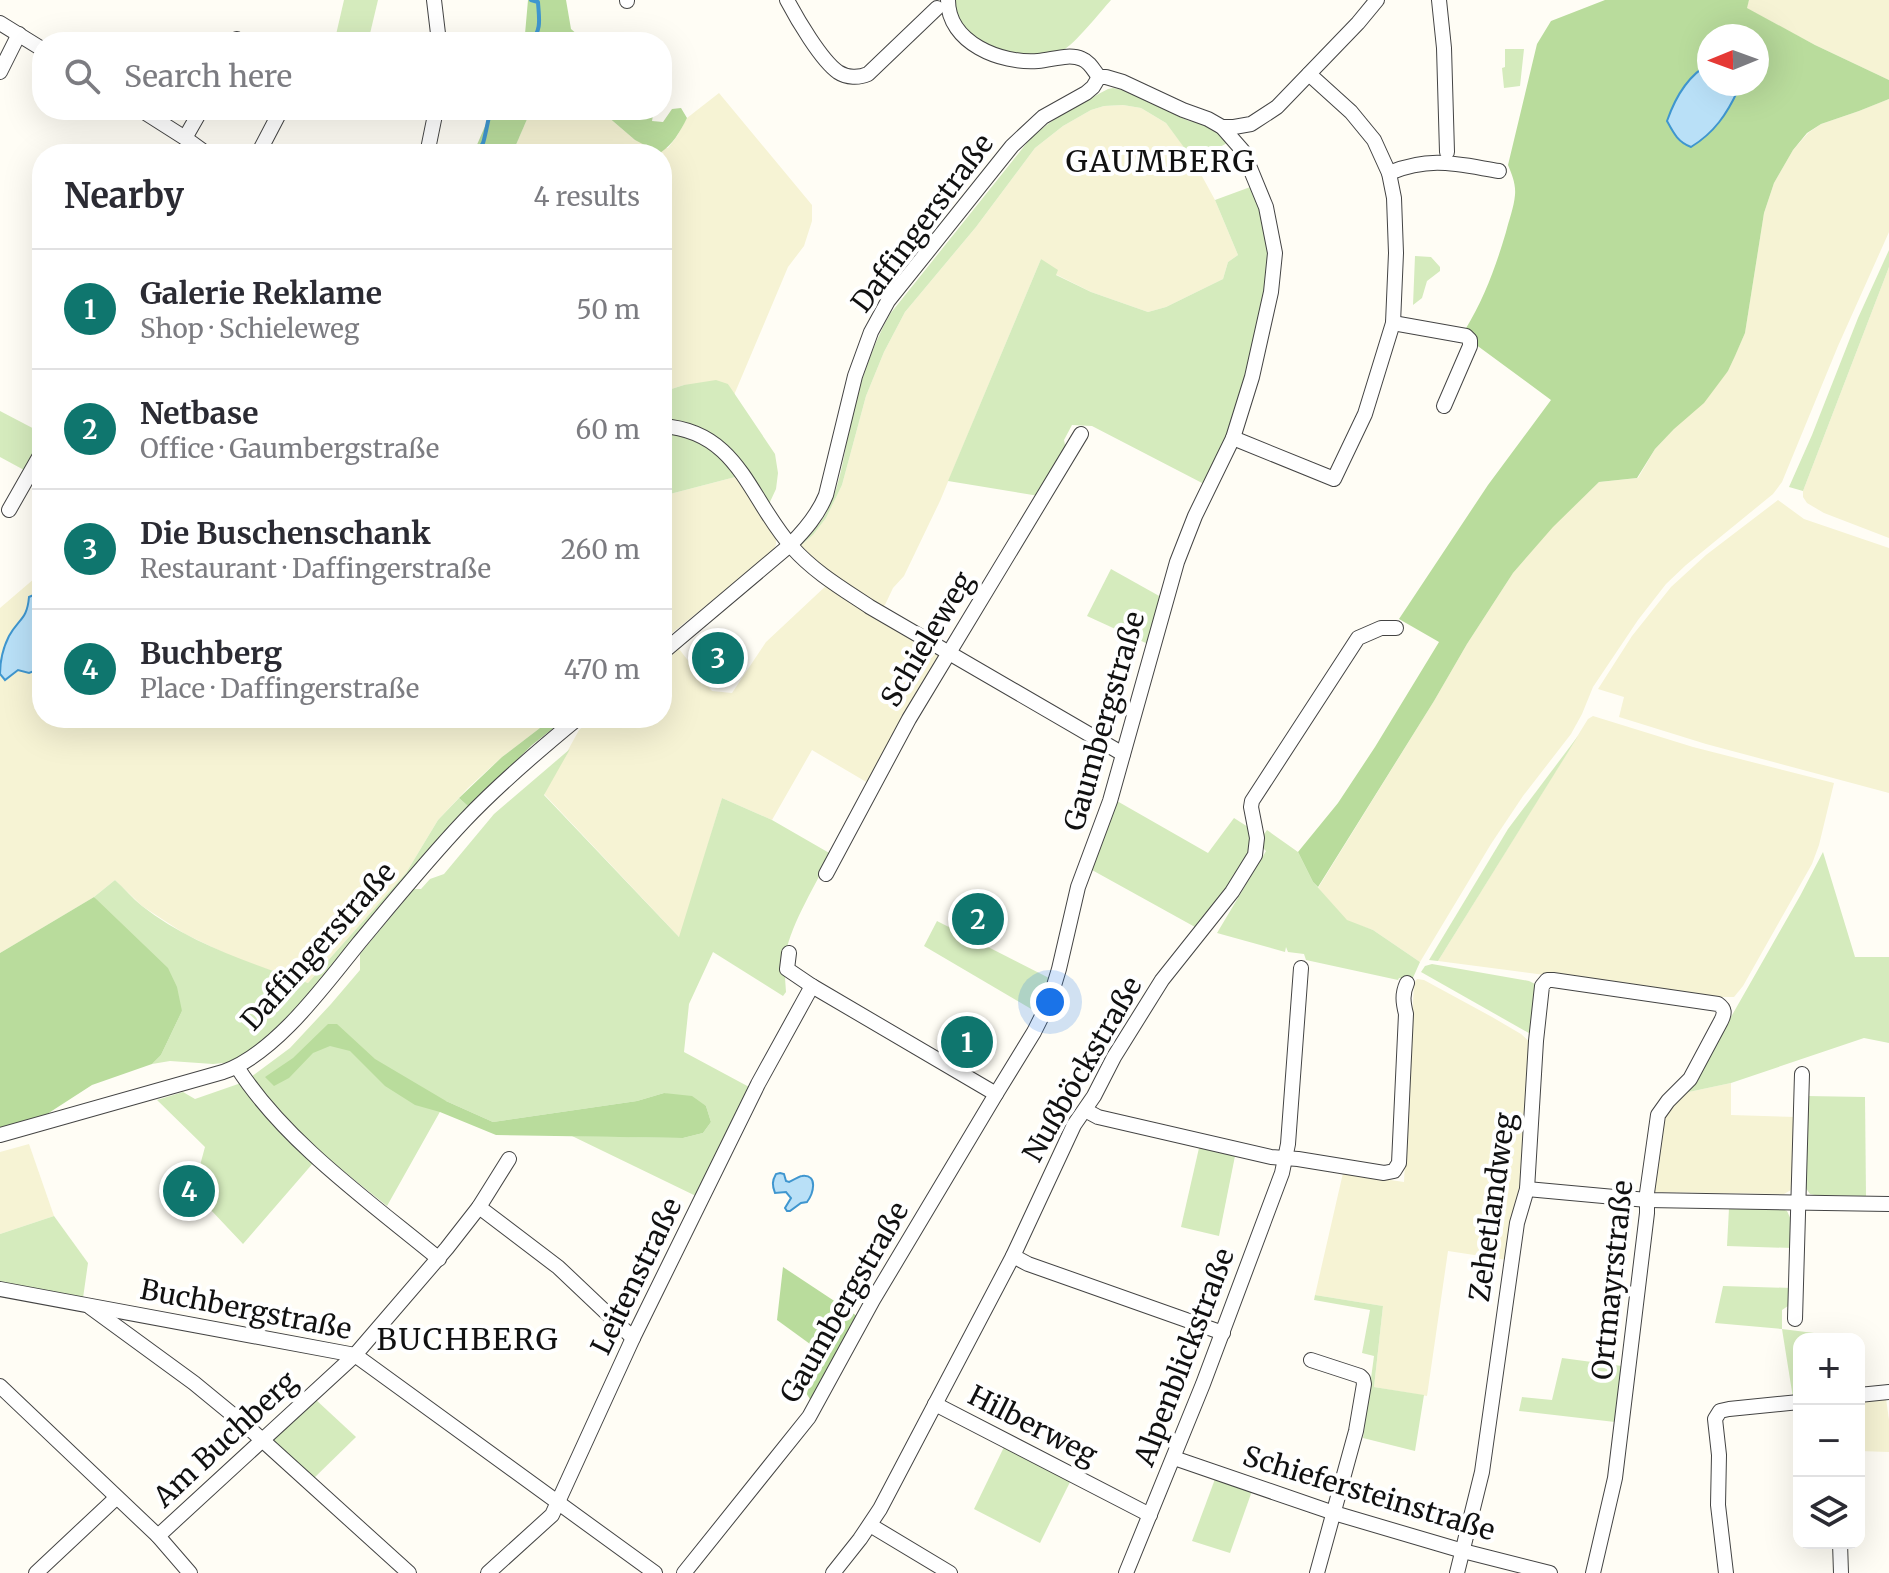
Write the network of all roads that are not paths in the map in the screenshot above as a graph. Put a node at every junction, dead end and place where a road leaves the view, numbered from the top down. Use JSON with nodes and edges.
{"nodes":[{"id":1,"x":434,"y":0,"type":"edge"},
{"id":2,"x":787,"y":0,"type":"edge"},
{"id":3,"x":1377,"y":0,"type":"edge"},
{"id":4,"x":1439,"y":0,"type":"edge"},
{"id":5,"x":940,"y":4,"type":"edge"},
{"id":6,"x":0,"y":23,"type":"edge"},
{"id":7,"x":438,"y":32,"type":"edge"},
{"id":8,"x":19,"y":34,"type":"junction"},
{"id":9,"x":32,"y":42,"type":"edge"},
{"id":10,"x":0,"y":72,"type":"edge"},
{"id":11,"x":1309,"y":74,"type":"junction"},
{"id":12,"x":1099,"y":77,"type":"junction"},
{"id":13,"x":157,"y":120,"type":"edge"},
{"id":14,"x":195,"y":120,"type":"edge"},
{"id":15,"x":276,"y":120,"type":"edge"},
{"id":16,"x":434,"y":120,"type":"edge"},
{"id":17,"x":1251,"y":124,"type":"junction"},
{"id":18,"x":1222,"y":127,"type":"junction"},
{"id":19,"x":185,"y":138,"type":"junction"},
{"id":20,"x":193,"y":144,"type":"edge"},
{"id":21,"x":263,"y":144,"type":"edge"},
{"id":22,"x":429,"y":144,"type":"edge"},
{"id":23,"x":1243,"y":151,"type":"junction"},
{"id":24,"x":1447,"y":152,"type":"dead end"},
{"id":25,"x":1499,"y":171,"type":"dead end"},
{"id":26,"x":1389,"y":173,"type":"junction"},
{"id":27,"x":1393,"y":323,"type":"junction"},
{"id":28,"x":1444,"y":406,"type":"dead end"},
{"id":29,"x":672,"y":428,"type":"edge"},
{"id":30,"x":1081,"y":434,"type":"dead end"},
{"id":31,"x":1233,"y":438,"type":"junction"},
{"id":32,"x":32,"y":470,"type":"edge"},
{"id":33,"x":9,"y":510,"type":"dead end"},
{"id":34,"x":790,"y":545,"type":"junction"},
{"id":35,"x":1396,"y":628,"type":"dead end"},
{"id":36,"x":672,"y":645,"type":"edge"},
{"id":37,"x":949,"y":652,"type":"junction"},
{"id":38,"x":566,"y":728,"type":"edge"},
{"id":39,"x":1123,"y":754,"type":"junction"},
{"id":40,"x":826,"y":874,"type":"dead end"},
{"id":41,"x":789,"y":953,"type":"dead end"},
{"id":42,"x":1301,"y":968,"type":"dead end"},
{"id":43,"x":1407,"y":983,"type":"dead end"},
{"id":44,"x":812,"y":986,"type":"junction"},
{"id":45,"x":1724,"y":1011,"type":"joint"},
{"id":46,"x":237,"y":1067,"type":"junction"},
{"id":47,"x":1802,"y":1074,"type":"dead end"},
{"id":48,"x":996,"y":1094,"type":"junction"},
{"id":49,"x":1085,"y":1110,"type":"junction"},
{"id":50,"x":0,"y":1135,"type":"edge"},
{"id":51,"x":1285,"y":1158,"type":"junction"},
{"id":52,"x":509,"y":1159,"type":"dead end"},
{"id":53,"x":1527,"y":1189,"type":"junction"},
{"id":54,"x":1647,"y":1200,"type":"junction"},
{"id":55,"x":1798,"y":1203,"type":"junction"},
{"id":56,"x":1889,"y":1204,"type":"edge"},
{"id":57,"x":479,"y":1207,"type":"junction"},
{"id":58,"x":1013,"y":1256,"type":"junction"},
{"id":59,"x":439,"y":1259,"type":"junction"},
{"id":60,"x":0,"y":1289,"type":"edge"},
{"id":61,"x":88,"y":1305,"type":"junction"},
{"id":62,"x":1795,"y":1319,"type":"dead end"},
{"id":63,"x":1223,"y":1333,"type":"junction"},
{"id":64,"x":633,"y":1338,"type":"junction"},
{"id":65,"x":355,"y":1355,"type":"junction"},
{"id":66,"x":1311,"y":1360,"type":"dead end"},
{"id":67,"x":0,"y":1386,"type":"edge"},
{"id":68,"x":1889,"y":1392,"type":"edge"},
{"id":69,"x":1865,"y":1394,"type":"edge"},
{"id":70,"x":1793,"y":1403,"type":"edge"},
{"id":71,"x":935,"y":1404,"type":"junction"},
{"id":72,"x":262,"y":1440,"type":"junction"},
{"id":73,"x":1174,"y":1458,"type":"junction"},
{"id":74,"x":116,"y":1498,"type":"junction"},
{"id":75,"x":558,"y":1503,"type":"junction"},
{"id":76,"x":1334,"y":1513,"type":"junction"},
{"id":77,"x":1150,"y":1515,"type":"junction"},
{"id":78,"x":870,"y":1525,"type":"junction"},
{"id":79,"x":158,"y":1536,"type":"junction"},
{"id":80,"x":1840,"y":1549,"type":"edge"},
{"id":81,"x":1463,"y":1551,"type":"junction"},
{"id":82,"x":36,"y":1573,"type":"edge"},
{"id":83,"x":190,"y":1573,"type":"edge"},
{"id":84,"x":409,"y":1573,"type":"edge"},
{"id":85,"x":488,"y":1573,"type":"edge"},
{"id":86,"x":655,"y":1573,"type":"edge"},
{"id":87,"x":684,"y":1573,"type":"edge"},
{"id":88,"x":833,"y":1573,"type":"edge"},
{"id":89,"x":950,"y":1573,"type":"edge"},
{"id":90,"x":1126,"y":1573,"type":"edge"},
{"id":91,"x":1317,"y":1573,"type":"edge"},
{"id":92,"x":1457,"y":1573,"type":"edge"},
{"id":93,"x":1550,"y":1573,"type":"edge"},
{"id":94,"x":1593,"y":1573,"type":"edge"},
{"id":95,"x":1726,"y":1573,"type":"edge"},
{"id":96,"x":1841,"y":1573,"type":"edge"}],
"edges":[{"from":1,"to":7,"type":"street"},
{"from":2,"to":5,"type":"street"},
{"from":3,"to":11,"type":"street"},
{"from":4,"to":24,"type":"street"},
{"from":5,"to":12,"type":"street","name":"Gaumbergstraße"},
{"from":6,"to":8,"type":"street"},
{"from":8,"to":9,"type":"street"},
{"from":8,"to":10,"type":"street"},
{"from":11,"to":17,"type":"street"},
{"from":11,"to":26,"type":"street"},
{"from":12,"to":18,"type":"street","name":"Gaumbergstraße"},
{"from":12,"to":34,"type":"street","name":"Daffingerstraße"},
{"from":13,"to":19,"type":"street"},
{"from":14,"to":19,"type":"street"},
{"from":15,"to":21,"type":"street"},
{"from":16,"to":22,"type":"street"},
{"from":17,"to":18,"type":"street"},
{"from":17,"to":23,"type":"street"},
{"from":18,"to":23,"type":"street","name":"Gaumbergstraße"},
{"from":19,"to":20,"type":"street"},
{"from":23,"to":31,"type":"street","name":"Gaumbergstraße"},
{"from":25,"to":26,"type":"street"},
{"from":26,"to":27,"type":"street"},
{"from":27,"to":28,"type":"street"},
{"from":27,"to":31,"type":"street"},
{"from":29,"to":34,"type":"street"},
{"from":30,"to":37,"type":"street","name":"Schieleweg"},
{"from":31,"to":39,"type":"street","name":"Gaumbergstraße"},
{"from":32,"to":33,"type":"street"},
{"from":34,"to":36,"type":"street","name":"Daffingerstraße"},
{"from":34,"to":37,"type":"street"},
{"from":35,"to":49,"type":"street","name":"Nußböckstraße"},
{"from":37,"to":39,"type":"street"},
{"from":37,"to":40,"type":"street","name":"Schieleweg"},
{"from":38,"to":46,"type":"street","name":"Daffingerstraße"},
{"from":39,"to":48,"type":"street","name":"Gaumbergstraße"},
{"from":41,"to":44,"type":"street"},
{"from":42,"to":51,"type":"street","name":"Alpenblickstraße"},
{"from":43,"to":51,"type":"street"},
{"from":44,"to":48,"type":"street"},
{"from":44,"to":64,"type":"street","name":"Leitenstraße"},
{"from":45,"to":53,"type":"street","name":"Zehetlandweg"},
{"from":45,"to":54,"type":"street","name":"Ortmayrstraße"},
{"from":46,"to":50,"type":"street","name":"Daffingerstraße"},
{"from":46,"to":59,"type":"street"},
{"from":47,"to":55,"type":"street"},
{"from":48,"to":87,"type":"street","name":"Gaumbergstraße"},
{"from":49,"to":51,"type":"street"},
{"from":49,"to":58,"type":"street","name":"Nußböckstraße"},
{"from":51,"to":63,"type":"street","name":"Alpenblickstraße"},
{"from":52,"to":57,"type":"street","name":"Am Buchberg"},
{"from":53,"to":54,"type":"street"},
{"from":53,"to":81,"type":"street","name":"Zehetlandweg"},
{"from":54,"to":55,"type":"street"},
{"from":54,"to":94,"type":"street","name":"Ortmayrstraße"},
{"from":55,"to":56,"type":"street"},
{"from":55,"to":62,"type":"street"},
{"from":57,"to":59,"type":"street","name":"Am Buchberg"},
{"from":57,"to":64,"type":"street"},
{"from":58,"to":63,"type":"street"},
{"from":58,"to":71,"type":"street","name":"Nußböckstraße"},
{"from":59,"to":65,"type":"street","name":"Am Buchberg"},
{"from":60,"to":61,"type":"street","name":"Buchbergstraße"},
{"from":61,"to":65,"type":"street","name":"Buchbergstraße"},
{"from":61,"to":72,"type":"street"},
{"from":63,"to":73,"type":"street","name":"Alpenblickstraße"},
{"from":64,"to":75,"type":"street","name":"Leitenstraße"},
{"from":65,"to":72,"type":"street","name":"Am Buchberg"},
{"from":65,"to":75,"type":"street","name":"Buchbergstraße"},
{"from":66,"to":76,"type":"street"},
{"from":67,"to":74,"type":"street"},
{"from":68,"to":69,"type":"street"},
{"from":70,"to":95,"type":"street"},
{"from":71,"to":77,"type":"street","name":"Hilberweg"},
{"from":71,"to":78,"type":"street","name":"Nußböckstraße"},
{"from":72,"to":79,"type":"street","name":"Am Buchberg"},
{"from":72,"to":84,"type":"street"},
{"from":73,"to":76,"type":"street","name":"Schiefersteinstraße"},
{"from":73,"to":77,"type":"street","name":"Alpenblickstraße"},
{"from":74,"to":79,"type":"street"},
{"from":74,"to":82,"type":"street"},
{"from":75,"to":85,"type":"street","name":"Leitenstraße"},
{"from":75,"to":86,"type":"street","name":"Buchbergstraße"},
{"from":76,"to":81,"type":"street","name":"Schiefersteinstraße"},
{"from":76,"to":91,"type":"street"},
{"from":77,"to":90,"type":"street","name":"Alpenblickstraße"},
{"from":78,"to":88,"type":"street","name":"Nußböckstraße"},
{"from":78,"to":89,"type":"street"},
{"from":79,"to":83,"type":"street"},
{"from":80,"to":96,"type":"street"},
{"from":81,"to":92,"type":"street","name":"Zehetlandweg"},
{"from":81,"to":93,"type":"street","name":"Schiefersteinstraße"}]}
